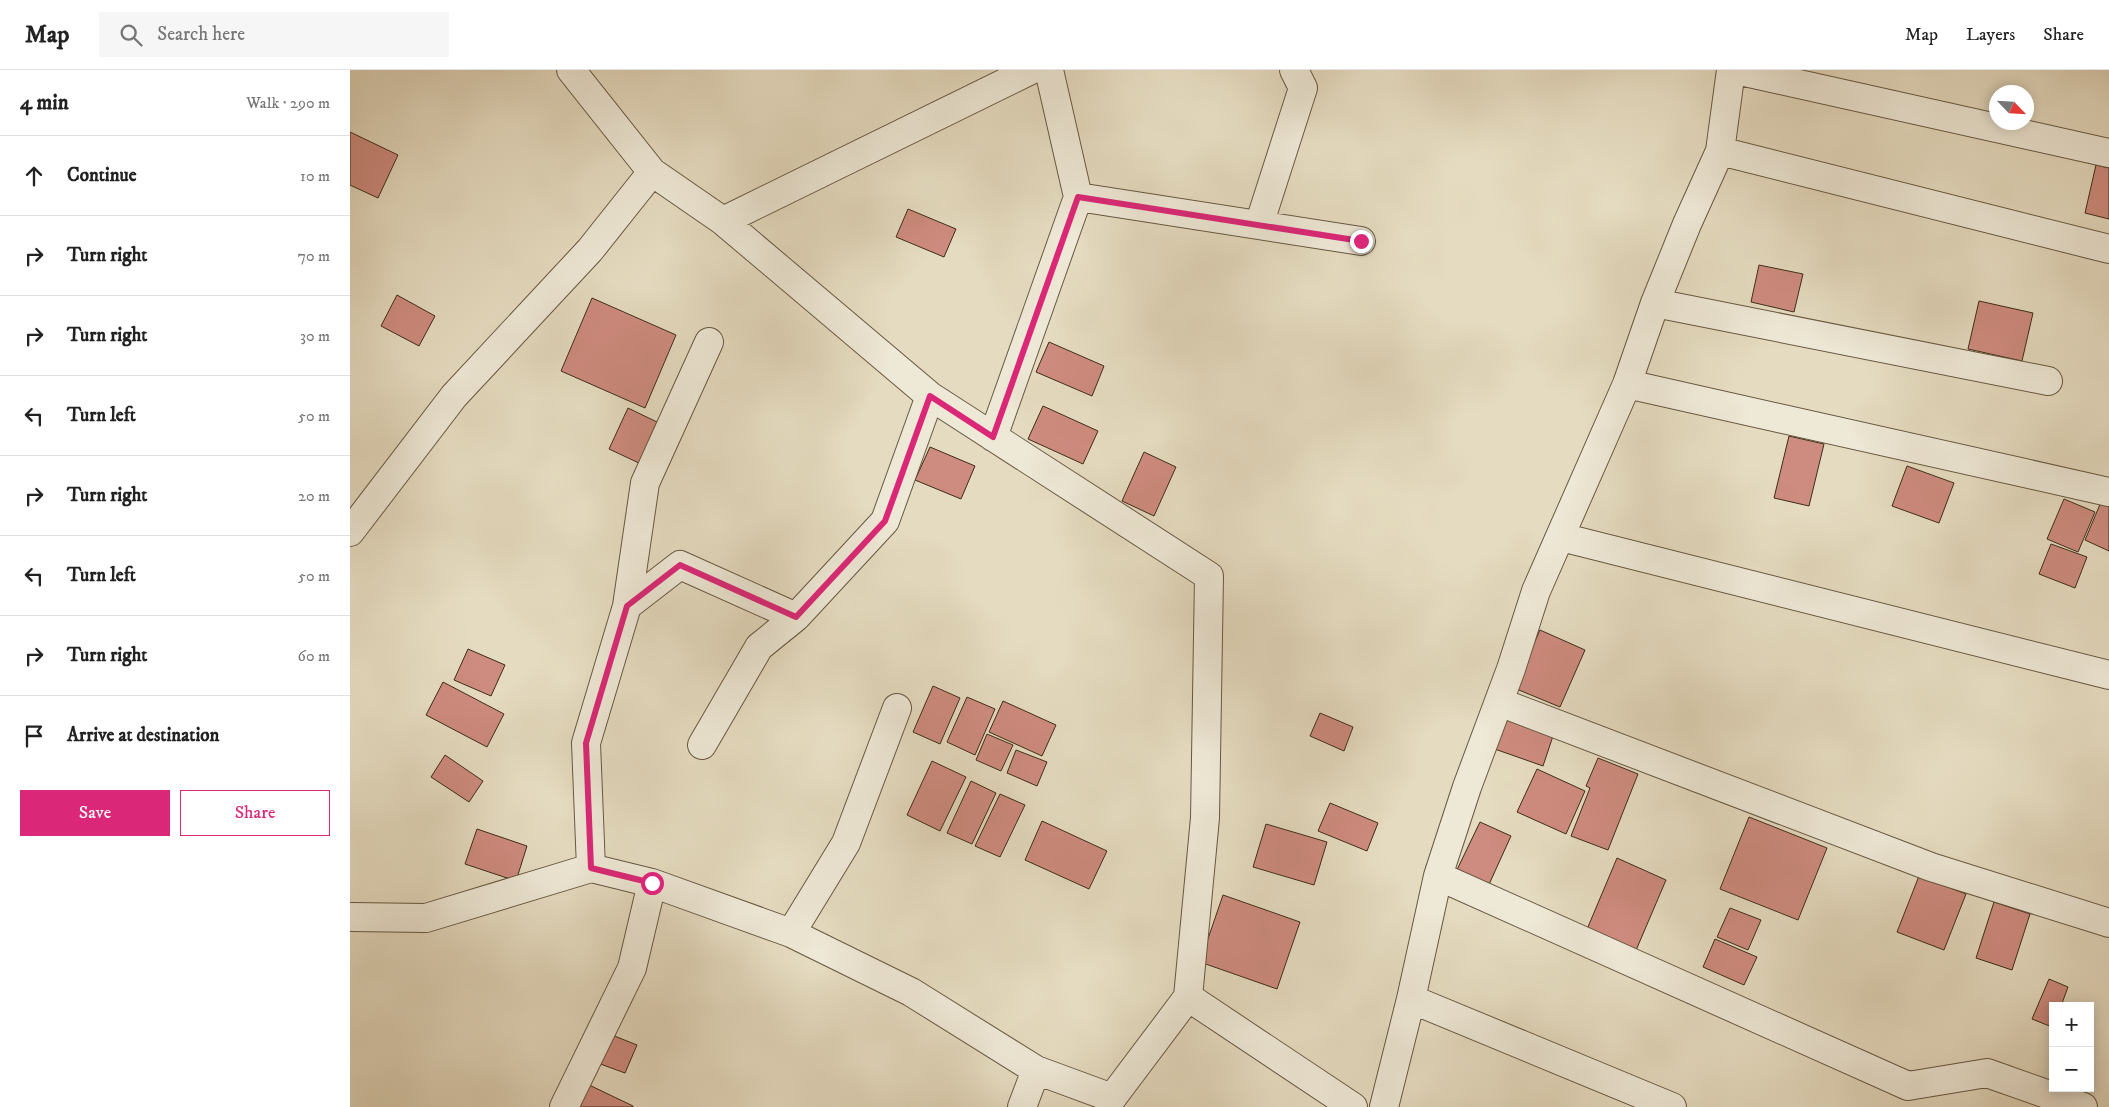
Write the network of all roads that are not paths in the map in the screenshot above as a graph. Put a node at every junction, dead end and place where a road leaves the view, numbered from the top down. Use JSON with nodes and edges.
{"nodes":[{"id":1,"x":572,"y":70,"type":"edge"},
{"id":2,"x":1031,"y":70,"type":"edge"},
{"id":3,"x":1049,"y":70,"type":"edge"},
{"id":4,"x":1294,"y":70,"type":"edge"},
{"id":5,"x":1731,"y":70,"type":"edge"},
{"id":6,"x":1736,"y":70,"type":"edge"},
{"id":7,"x":1720,"y":151,"type":"junction"},
{"id":8,"x":2109,"y":152,"type":"edge"},
{"id":9,"x":652,"y":172,"type":"junction"},
{"id":10,"x":1078,"y":197,"type":"junction"},
{"id":11,"x":724,"y":221,"type":"junction"},
{"id":12,"x":1259,"y":225,"type":"junction"},
{"id":13,"x":1361,"y":241,"type":"dead end"},
{"id":14,"x":2109,"y":249,"type":"edge"},
{"id":15,"x":1655,"y":303,"type":"junction"},
{"id":16,"x":709,"y":342,"type":"dead end"},
{"id":17,"x":2048,"y":381,"type":"dead end"},
{"id":18,"x":1627,"y":384,"type":"junction"},
{"id":19,"x":930,"y":396,"type":"junction"},
{"id":20,"x":993,"y":437,"type":"junction"},
{"id":21,"x":2109,"y":492,"type":"edge"},
{"id":22,"x":350,"y":532,"type":"edge"},
{"id":23,"x":1561,"y":537,"type":"junction"},
{"id":24,"x":627,"y":606,"type":"junction"},
{"id":25,"x":796,"y":617,"type":"junction"},
{"id":26,"x":2109,"y":675,"type":"edge"},
{"id":27,"x":1499,"y":702,"type":"junction"},
{"id":28,"x":897,"y":708,"type":"dead end"},
{"id":29,"x":702,"y":745,"type":"dead end"},
{"id":30,"x":591,"y":868,"type":"junction"},
{"id":31,"x":1438,"y":876,"type":"junction"},
{"id":32,"x":652,"y":883,"type":"junction"},
{"id":33,"x":350,"y":917,"type":"edge"},
{"id":34,"x":2109,"y":923,"type":"edge"},
{"id":35,"x":792,"y":933,"type":"junction"},
{"id":36,"x":1188,"y":997,"type":"junction"},
{"id":37,"x":1411,"y":999,"type":"junction"},
{"id":38,"x":1036,"y":1070,"type":"junction"},
{"id":39,"x":564,"y":1107,"type":"edge"},
{"id":40,"x":1022,"y":1107,"type":"edge"},
{"id":41,"x":1353,"y":1107,"type":"edge"},
{"id":42,"x":1384,"y":1107,"type":"edge"},
{"id":43,"x":1672,"y":1107,"type":"edge"},
{"id":44,"x":2083,"y":1107,"type":"edge"}],
"edges":[{"from":1,"to":9,"type":"street"},
{"from":2,"to":11,"type":"street"},
{"from":3,"to":10,"type":"street"},
{"from":4,"to":12,"type":"street"},
{"from":5,"to":7,"type":"street"},
{"from":6,"to":8,"type":"street"},
{"from":7,"to":14,"type":"street"},
{"from":7,"to":15,"type":"street"},
{"from":9,"to":11,"type":"street"},
{"from":9,"to":22,"type":"street"},
{"from":10,"to":12,"type":"street"},
{"from":10,"to":20,"type":"street"},
{"from":11,"to":19,"type":"street"},
{"from":12,"to":13,"type":"street"},
{"from":15,"to":17,"type":"street"},
{"from":15,"to":18,"type":"street"},
{"from":16,"to":24,"type":"street"},
{"from":18,"to":21,"type":"street"},
{"from":18,"to":23,"type":"street"},
{"from":19,"to":20,"type":"street"},
{"from":19,"to":25,"type":"street"},
{"from":20,"to":36,"type":"street"},
{"from":23,"to":26,"type":"street"},
{"from":23,"to":27,"type":"street"},
{"from":24,"to":25,"type":"street"},
{"from":24,"to":30,"type":"street"},
{"from":25,"to":29,"type":"street"},
{"from":27,"to":31,"type":"street"},
{"from":27,"to":34,"type":"street"},
{"from":28,"to":35,"type":"street"},
{"from":30,"to":32,"type":"street"},
{"from":30,"to":33,"type":"street"},
{"from":31,"to":37,"type":"street"},
{"from":31,"to":44,"type":"street"},
{"from":32,"to":35,"type":"street"},
{"from":32,"to":39,"type":"street"},
{"from":35,"to":38,"type":"street"},
{"from":36,"to":38,"type":"street"},
{"from":36,"to":41,"type":"street"},
{"from":37,"to":42,"type":"street"},
{"from":37,"to":43,"type":"street"},
{"from":38,"to":40,"type":"street"}]}
